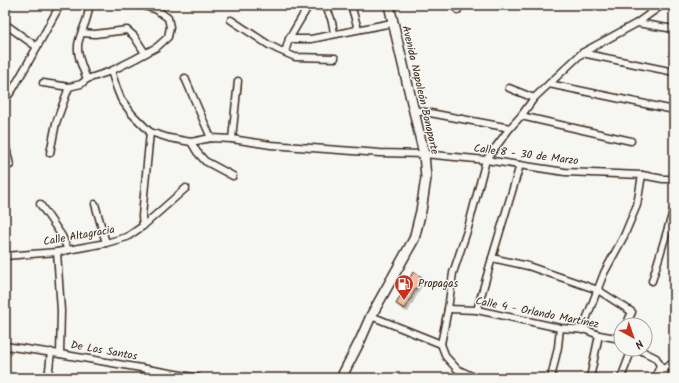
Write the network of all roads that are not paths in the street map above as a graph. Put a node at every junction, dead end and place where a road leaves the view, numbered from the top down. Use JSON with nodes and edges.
{"nodes":[{"id":1,"x":8,"y":5,"type":"edge"},
{"id":2,"x":60,"y":5,"type":"edge"},
{"id":3,"x":89,"y":5,"type":"edge"},
{"id":4,"x":141,"y":5,"type":"edge"},
{"id":5,"x":309,"y":5,"type":"edge"},
{"id":6,"x":324,"y":5,"type":"edge"},
{"id":7,"x":351,"y":5,"type":"edge"},
{"id":8,"x":389,"y":5,"type":"edge"},
{"id":9,"x":662,"y":5,"type":"edge"},
{"id":10,"x":5,"y":10,"type":"edge"},
{"id":11,"x":231,"y":20,"type":"dead end"},
{"id":12,"x":392,"y":23,"type":"junction"},
{"id":13,"x":636,"y":23,"type":"junction"},
{"id":14,"x":5,"y":24,"type":"edge"},
{"id":15,"x":358,"y":29,"type":"junction"},
{"id":16,"x":674,"y":29,"type":"edge"},
{"id":17,"x":82,"y":33,"type":"junction"},
{"id":18,"x":334,"y":34,"type":"junction"},
{"id":19,"x":289,"y":39,"type":"junction"},
{"id":20,"x":37,"y":47,"type":"junction"},
{"id":21,"x":285,"y":52,"type":"junction"},
{"id":22,"x":146,"y":53,"type":"junction"},
{"id":23,"x":582,"y":53,"type":"junction"},
{"id":24,"x":335,"y":58,"type":"dead end"},
{"id":25,"x":111,"y":71,"type":"junction"},
{"id":26,"x":674,"y":72,"type":"edge"},
{"id":27,"x":185,"y":78,"type":"dead end"},
{"id":28,"x":87,"y":79,"type":"junction"},
{"id":29,"x":238,"y":81,"type":"dead end"},
{"id":30,"x":43,"y":83,"type":"dead end"},
{"id":31,"x":548,"y":84,"type":"junction"},
{"id":32,"x":69,"y":87,"type":"junction"},
{"id":33,"x":508,"y":88,"type":"dead end"},
{"id":34,"x":534,"y":98,"type":"junction"},
{"id":35,"x":5,"y":100,"type":"edge"},
{"id":36,"x":414,"y":110,"type":"junction"},
{"id":37,"x":674,"y":110,"type":"edge"},
{"id":38,"x":521,"y":116,"type":"junction"},
{"id":39,"x":510,"y":128,"type":"junction"},
{"id":40,"x":150,"y":132,"type":"junction"},
{"id":41,"x":210,"y":138,"type":"junction"},
{"id":42,"x":232,"y":139,"type":"junction"},
{"id":43,"x":631,"y":141,"type":"dead end"},
{"id":44,"x":191,"y":142,"type":"junction"},
{"id":45,"x":5,"y":143,"type":"edge"},
{"id":46,"x":50,"y":153,"type":"dead end"},
{"id":47,"x":424,"y":154,"type":"junction"},
{"id":48,"x":486,"y":160,"type":"junction"},
{"id":49,"x":10,"y":165,"type":"dead end"},
{"id":50,"x":520,"y":165,"type":"junction"},
{"id":51,"x":642,"y":175,"type":"junction"},
{"id":52,"x":233,"y":176,"type":"dead end"},
{"id":53,"x":674,"y":179,"type":"edge"},
{"id":54,"x":186,"y":188,"type":"dead end"},
{"id":55,"x":40,"y":204,"type":"dead end"},
{"id":56,"x":95,"y":204,"type":"dead end"},
{"id":57,"x":674,"y":208,"type":"edge"},
{"id":58,"x":143,"y":226,"type":"junction"},
{"id":59,"x":106,"y":243,"type":"junction"},
{"id":60,"x":68,"y":250,"type":"junction"},
{"id":61,"x":57,"y":252,"type":"junction"},
{"id":62,"x":5,"y":256,"type":"edge"},
{"id":63,"x":492,"y":258,"type":"junction"},
{"id":64,"x":652,"y":281,"type":"dead end"},
{"id":65,"x":598,"y":290,"type":"junction"},
{"id":66,"x":448,"y":309,"type":"junction"},
{"id":67,"x":477,"y":310,"type":"junction"},
{"id":68,"x":371,"y":316,"type":"junction"},
{"id":69,"x":630,"y":317,"type":"edge"},
{"id":70,"x":560,"y":328,"type":"junction"},
{"id":71,"x":582,"y":330,"type":"junction"},
{"id":72,"x":599,"y":335,"type":"junction"},
{"id":73,"x":613,"y":337,"type":"edge"},
{"id":74,"x":441,"y":344,"type":"junction"},
{"id":75,"x":5,"y":346,"type":"edge"},
{"id":76,"x":51,"y":352,"type":"junction"},
{"id":77,"x":60,"y":354,"type":"junction"},
{"id":78,"x":653,"y":356,"type":"edge"},
{"id":79,"x":629,"y":357,"type":"edge"},
{"id":80,"x":674,"y":362,"type":"edge"},
{"id":81,"x":661,"y":368,"type":"junction"},
{"id":82,"x":48,"y":378,"type":"edge"},
{"id":83,"x":199,"y":378,"type":"edge"},
{"id":84,"x":341,"y":378,"type":"edge"},
{"id":85,"x":476,"y":378,"type":"edge"},
{"id":86,"x":551,"y":378,"type":"edge"},
{"id":87,"x":590,"y":378,"type":"edge"},
{"id":88,"x":621,"y":378,"type":"edge"},
{"id":89,"x":655,"y":378,"type":"edge"},
{"id":90,"x":667,"y":378,"type":"edge"}],
"edges":[{"from":1,"to":10,"type":"street"},
{"from":2,"to":20,"type":"street"},
{"from":3,"to":17,"type":"street"},
{"from":4,"to":22,"type":"street"},
{"from":5,"to":19,"type":"street"},
{"from":6,"to":18,"type":"street"},
{"from":7,"to":15,"type":"street"},
{"from":8,"to":12,"type":"main road","name":"Avenida Napoleón Bonaparte"},
{"from":9,"to":13,"type":"street"},
{"from":11,"to":21,"type":"street"},
{"from":12,"to":15,"type":"street"},
{"from":12,"to":36,"type":"main road","name":"Avenida Napoleón Bonaparte"},
{"from":13,"to":16,"type":"street"},
{"from":13,"to":23,"type":"street"},
{"from":14,"to":20,"type":"street"},
{"from":15,"to":18,"type":"street"},
{"from":17,"to":22,"type":"street"},
{"from":17,"to":28,"type":"street"},
{"from":18,"to":19,"type":"street"},
{"from":19,"to":21,"type":"street"},
{"from":20,"to":35,"type":"street"},
{"from":21,"to":24,"type":"street"},
{"from":22,"to":25,"type":"street"},
{"from":23,"to":26,"type":"street"},
{"from":23,"to":31,"type":"street"},
{"from":25,"to":28,"type":"street"},
{"from":25,"to":40,"type":"street"},
{"from":27,"to":41,"type":"street"},
{"from":28,"to":32,"type":"street"},
{"from":29,"to":42,"type":"street"},
{"from":30,"to":32,"type":"street"},
{"from":31,"to":34,"type":"street"},
{"from":31,"to":37,"type":"street"},
{"from":32,"to":46,"type":"street"},
{"from":33,"to":34,"type":"street"},
{"from":34,"to":38,"type":"street"},
{"from":36,"to":39,"type":"street"},
{"from":36,"to":47,"type":"main road","name":"Avenida Napoleón Bonaparte"},
{"from":38,"to":39,"type":"street"},
{"from":38,"to":43,"type":"street"},
{"from":39,"to":48,"type":"street"},
{"from":40,"to":44,"type":"street"},
{"from":40,"to":58,"type":"street"},
{"from":41,"to":42,"type":"street","name":"Calle 8 - 30 de Marzo"},
{"from":41,"to":44,"type":"street","name":"Calle 8 - 30 de Marzo"},
{"from":42,"to":47,"type":"street","name":"Calle 8 - 30 de Marzo"},
{"from":44,"to":52,"type":"street"},
{"from":45,"to":49,"type":"street"},
{"from":47,"to":48,"type":"street","name":"Calle 8 - 30 de Marzo"},
{"from":47,"to":68,"type":"main road","name":"Avenida Napoleón Bonaparte"},
{"from":48,"to":50,"type":"street","name":"Calle 8 - 30 de Marzo"},
{"from":48,"to":66,"type":"street"},
{"from":50,"to":51,"type":"street","name":"Calle 8 - 30 de Marzo"},
{"from":50,"to":63,"type":"street"},
{"from":51,"to":53,"type":"street","name":"Calle 8 - 30 de Marzo"},
{"from":51,"to":65,"type":"street"},
{"from":54,"to":58,"type":"street","name":"Calle Altagracia"},
{"from":55,"to":60,"type":"street"},
{"from":56,"to":59,"type":"street"},
{"from":57,"to":64,"type":"street"},
{"from":58,"to":59,"type":"street","name":"Calle Altagracia"},
{"from":59,"to":60,"type":"street","name":"Calle Altagracia"},
{"from":60,"to":61,"type":"street","name":"Calle Altagracia"},
{"from":61,"to":62,"type":"street","name":"Calle Altagracia"},
{"from":61,"to":77,"type":"street"},
{"from":63,"to":65,"type":"street"},
{"from":63,"to":67,"type":"street"},
{"from":65,"to":69,"type":"street"},
{"from":65,"to":71,"type":"street"},
{"from":66,"to":67,"type":"street","name":"Calle 4 - Orlando Martínez"},
{"from":66,"to":74,"type":"street"},
{"from":67,"to":70,"type":"street","name":"Calle 4 - Orlando Martínez"},
{"from":68,"to":74,"type":"street"},
{"from":68,"to":84,"type":"main road","name":"Avenida Napoleón Bonaparte"},
{"from":70,"to":71,"type":"street","name":"Calle 4 - Orlando Martínez"},
{"from":70,"to":86,"type":"street"},
{"from":71,"to":72,"type":"street","name":"Calle 4 - Orlando Martínez"},
{"from":72,"to":73,"type":"street","name":"Calle 4 - Orlando Martínez"},
{"from":72,"to":87,"type":"street"},
{"from":74,"to":85,"type":"street"},
{"from":75,"to":76,"type":"street","name":"De Los Santos"},
{"from":76,"to":77,"type":"street","name":"De Los Santos"},
{"from":76,"to":82,"type":"street"},
{"from":77,"to":83,"type":"street","name":"De Los Santos"},
{"from":78,"to":81,"type":"street"},
{"from":79,"to":88,"type":"street"},
{"from":80,"to":81,"type":"street"},
{"from":81,"to":89,"type":"street"},
{"from":81,"to":90,"type":"street"}]}
